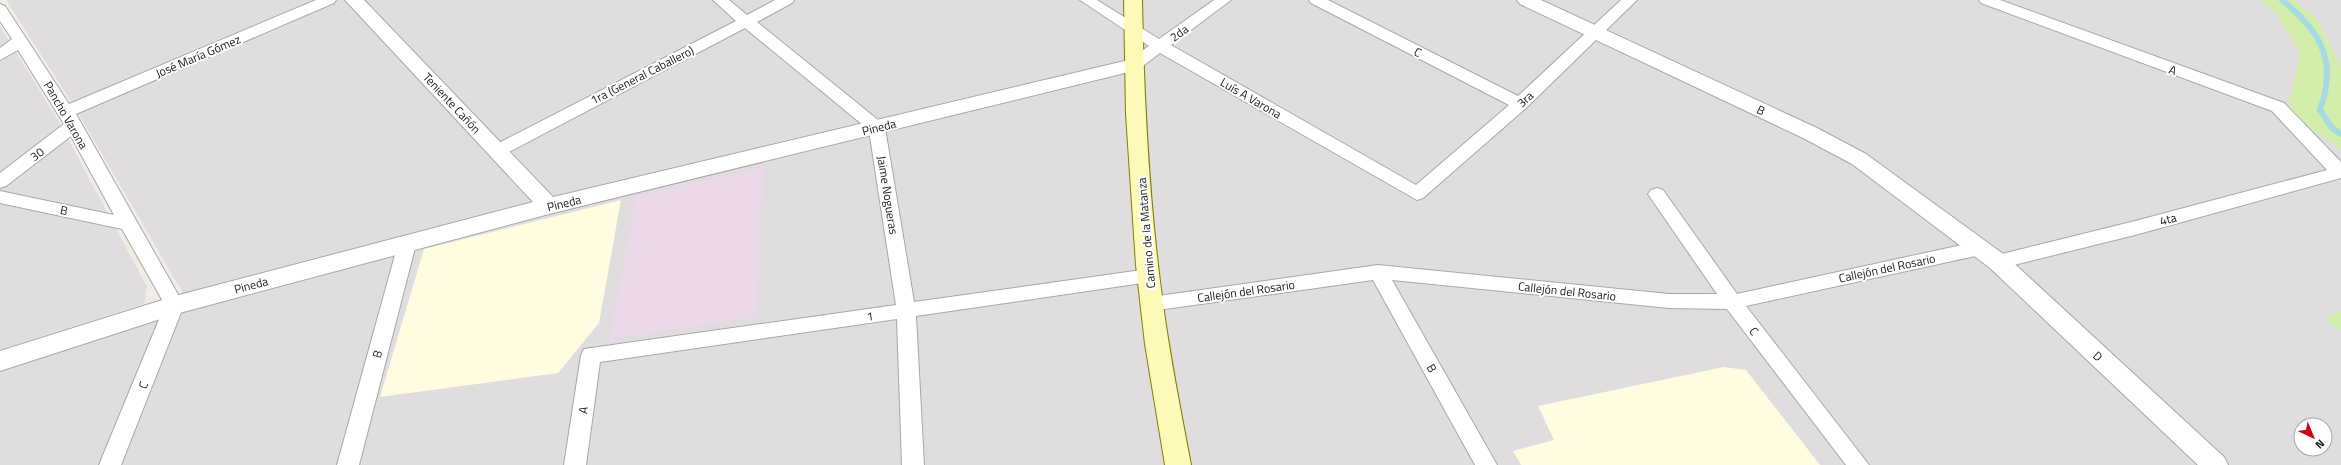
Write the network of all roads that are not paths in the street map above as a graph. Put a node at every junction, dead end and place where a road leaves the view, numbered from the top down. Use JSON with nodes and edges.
{"nodes":[{"id":1,"x":329,"y":0,"type":"edge"},
{"id":2,"x":354,"y":0,"type":"edge"},
{"id":3,"x":720,"y":0,"type":"edge"},
{"id":4,"x":787,"y":0,"type":"edge"},
{"id":5,"x":1087,"y":0,"type":"edge"},
{"id":6,"x":1132,"y":0,"type":"edge"},
{"id":7,"x":1224,"y":0,"type":"edge"},
{"id":8,"x":1316,"y":0,"type":"edge"},
{"id":9,"x":1526,"y":0,"type":"edge"},
{"id":10,"x":1630,"y":0,"type":"edge"},
{"id":11,"x":1986,"y":0,"type":"edge"},
{"id":12,"x":0,"y":9,"type":"edge"},
{"id":13,"x":746,"y":21,"type":"junction"},
{"id":14,"x":1133,"y":29,"type":"junction"},
{"id":15,"x":1596,"y":32,"type":"junction"},
{"id":16,"x":20,"y":41,"type":"junction"},
{"id":17,"x":1160,"y":46,"type":"junction"},
{"id":18,"x":0,"y":55,"type":"edge"},
{"id":19,"x":1133,"y":65,"type":"junction"},
{"id":20,"x":1520,"y":104,"type":"junction"},
{"id":21,"x":70,"y":119,"type":"junction"},
{"id":22,"x":876,"y":128,"type":"junction"},
{"id":23,"x":497,"y":151,"type":"junction"},
{"id":24,"x":2337,"y":173,"type":"joint"},
{"id":25,"x":0,"y":182,"type":"edge"},
{"id":26,"x":1417,"y":194,"type":"joint"},
{"id":27,"x":1657,"y":194,"type":"dead end"},
{"id":28,"x":0,"y":197,"type":"edge"},
{"id":29,"x":550,"y":206,"type":"junction"},
{"id":30,"x":128,"y":224,"type":"junction"},
{"id":31,"x":407,"y":244,"type":"junction"},
{"id":32,"x":1989,"y":255,"type":"junction"},
{"id":33,"x":1378,"y":272,"type":"junction"},
{"id":34,"x":1149,"y":276,"type":"junction"},
{"id":35,"x":1732,"y":302,"type":"junction"},
{"id":36,"x":175,"y":304,"type":"junction"},
{"id":37,"x":1152,"y":304,"type":"junction"},
{"id":38,"x":906,"y":311,"type":"junction"},
{"id":39,"x":591,"y":355,"type":"joint"},
{"id":40,"x":0,"y":361,"type":"edge"},
{"id":41,"x":110,"y":465,"type":"edge"},
{"id":42,"x":348,"y":465,"type":"edge"},
{"id":43,"x":575,"y":465,"type":"edge"},
{"id":44,"x":912,"y":465,"type":"edge"},
{"id":45,"x":1178,"y":465,"type":"edge"},
{"id":46,"x":1486,"y":465,"type":"edge"},
{"id":47,"x":1858,"y":465,"type":"edge"},
{"id":48,"x":2215,"y":465,"type":"edge"}],
"edges":[{"from":1,"to":21,"type":"street","name":"José María Gómez"},
{"from":2,"to":23,"type":"street","name":"Teniente Cañón"},
{"from":3,"to":13,"type":"street"},
{"from":4,"to":13,"type":"street","name":"1ra (General Caballero)"},
{"from":5,"to":14,"type":"street","name":"Luís A Varona"},
{"from":6,"to":14,"type":"main road","name":"Camino de la Matanza"},
{"from":7,"to":17,"type":"street","name":"2da"},
{"from":8,"to":20,"type":"street","name":"C"},
{"from":9,"to":15,"type":"street","name":"B"},
{"from":10,"to":15,"type":"street","name":"3ra"},
{"from":11,"to":24,"type":"street","name":"A"},
{"from":12,"to":16,"type":"street","name":"Pancho Varona"},
{"from":13,"to":22,"type":"street"},
{"from":13,"to":23,"type":"street","name":"1ra (General Caballero)"},
{"from":14,"to":17,"type":"street","name":"Luís A Varona"},
{"from":14,"to":19,"type":"main road","name":"Camino de la Matanza"},
{"from":15,"to":20,"type":"street","name":"3ra"},
{"from":15,"to":32,"type":"street","name":"B"},
{"from":16,"to":18,"type":"street"},
{"from":16,"to":21,"type":"street","name":"Pancho Varona"},
{"from":17,"to":19,"type":"street","name":"2da"},
{"from":17,"to":26,"type":"street","name":"Luís A Varona"},
{"from":19,"to":22,"type":"street","name":"Pineda"},
{"from":19,"to":34,"type":"main road","name":"Camino de la Matanza"},
{"from":20,"to":26,"type":"street","name":"3ra"},
{"from":21,"to":25,"type":"street","name":"30"},
{"from":21,"to":30,"type":"street","name":"Pancho Varona"},
{"from":22,"to":29,"type":"street","name":"Pineda"},
{"from":22,"to":38,"type":"street","name":"Jaime Nogueras"},
{"from":23,"to":29,"type":"street","name":"Teniente Cañón"},
{"from":24,"to":32,"type":"street","name":"4ta"},
{"from":27,"to":35,"type":"street","name":"C"},
{"from":28,"to":30,"type":"street","name":"B"},
{"from":29,"to":31,"type":"street","name":"Pineda"},
{"from":30,"to":36,"type":"street","name":"Pancho Varona"},
{"from":31,"to":36,"type":"street","name":"Pineda"},
{"from":31,"to":42,"type":"street","name":"B"},
{"from":32,"to":35,"type":"street","name":"Callejón del Rosario"},
{"from":32,"to":48,"type":"street","name":"D"},
{"from":33,"to":35,"type":"street","name":"Callejón del Rosario"},
{"from":33,"to":37,"type":"street","name":"Callejón del Rosario"},
{"from":33,"to":46,"type":"street","name":"B"},
{"from":34,"to":37,"type":"main road","name":"Camino de la Matanza"},
{"from":34,"to":38,"type":"street","name":"1"},
{"from":35,"to":47,"type":"street","name":"C"},
{"from":36,"to":40,"type":"street","name":"Pineda"},
{"from":36,"to":41,"type":"street","name":"C"},
{"from":37,"to":45,"type":"main road","name":"Camino de la Matanza"},
{"from":38,"to":39,"type":"street","name":"1"},
{"from":38,"to":44,"type":"street","name":"Jaime Nogueras"},
{"from":39,"to":43,"type":"street","name":"A"}]}
